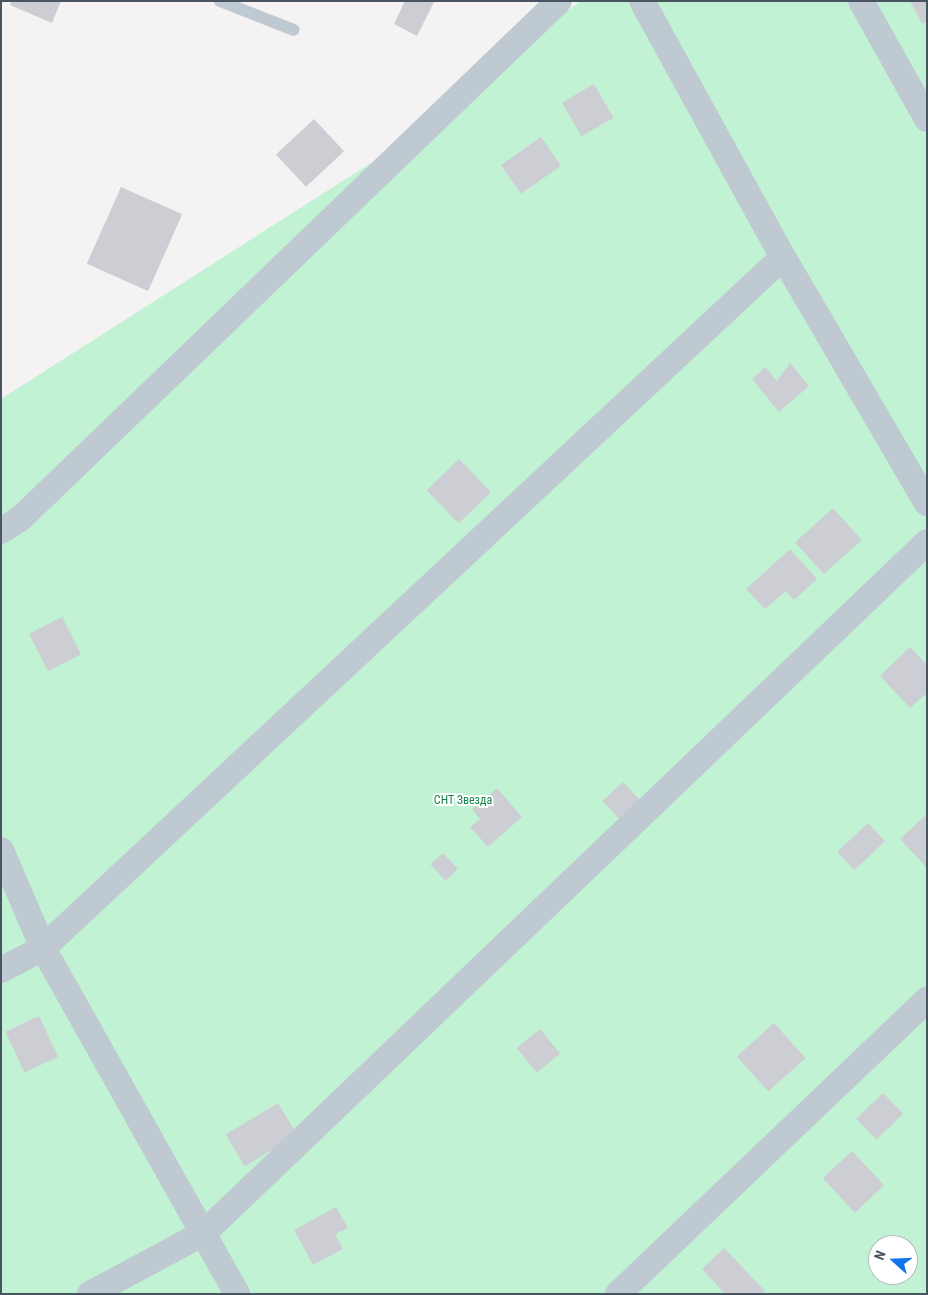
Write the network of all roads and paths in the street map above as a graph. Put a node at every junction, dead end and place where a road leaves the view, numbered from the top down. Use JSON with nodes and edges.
{"nodes":[{"id":1,"x":220,"y":1,"type":"edge"},
{"id":2,"x":559,"y":1,"type":"edge"},
{"id":3,"x":642,"y":1,"type":"edge"},
{"id":4,"x":860,"y":1,"type":"edge"},
{"id":5,"x":294,"y":30,"type":"dead end"},
{"id":6,"x":927,"y":119,"type":"edge"},
{"id":7,"x":783,"y":257,"type":"junction"},
{"id":8,"x":927,"y":503,"type":"edge"},
{"id":9,"x":1,"y":531,"type":"edge"},
{"id":10,"x":927,"y":542,"type":"edge"},
{"id":11,"x":1,"y":850,"type":"edge"},
{"id":12,"x":43,"y":948,"type":"junction"},
{"id":13,"x":1,"y":970,"type":"edge"},
{"id":14,"x":927,"y":1000,"type":"edge"},
{"id":15,"x":204,"y":1233,"type":"junction"},
{"id":16,"x":90,"y":1294,"type":"edge"},
{"id":17,"x":237,"y":1294,"type":"edge"},
{"id":18,"x":618,"y":1294,"type":"edge"}],
"edges":[{"from":1,"to":5,"type":"lane"},
{"from":2,"to":9,"type":"street"},
{"from":3,"to":7,"type":"street"},
{"from":4,"to":6,"type":"street"},
{"from":7,"to":8,"type":"street"},
{"from":7,"to":12,"type":"street"},
{"from":10,"to":15,"type":"street"},
{"from":11,"to":12,"type":"street"},
{"from":12,"to":13,"type":"street"},
{"from":12,"to":15,"type":"street"},
{"from":14,"to":18,"type":"street"},
{"from":15,"to":16,"type":"street"},
{"from":15,"to":17,"type":"street"}]}
